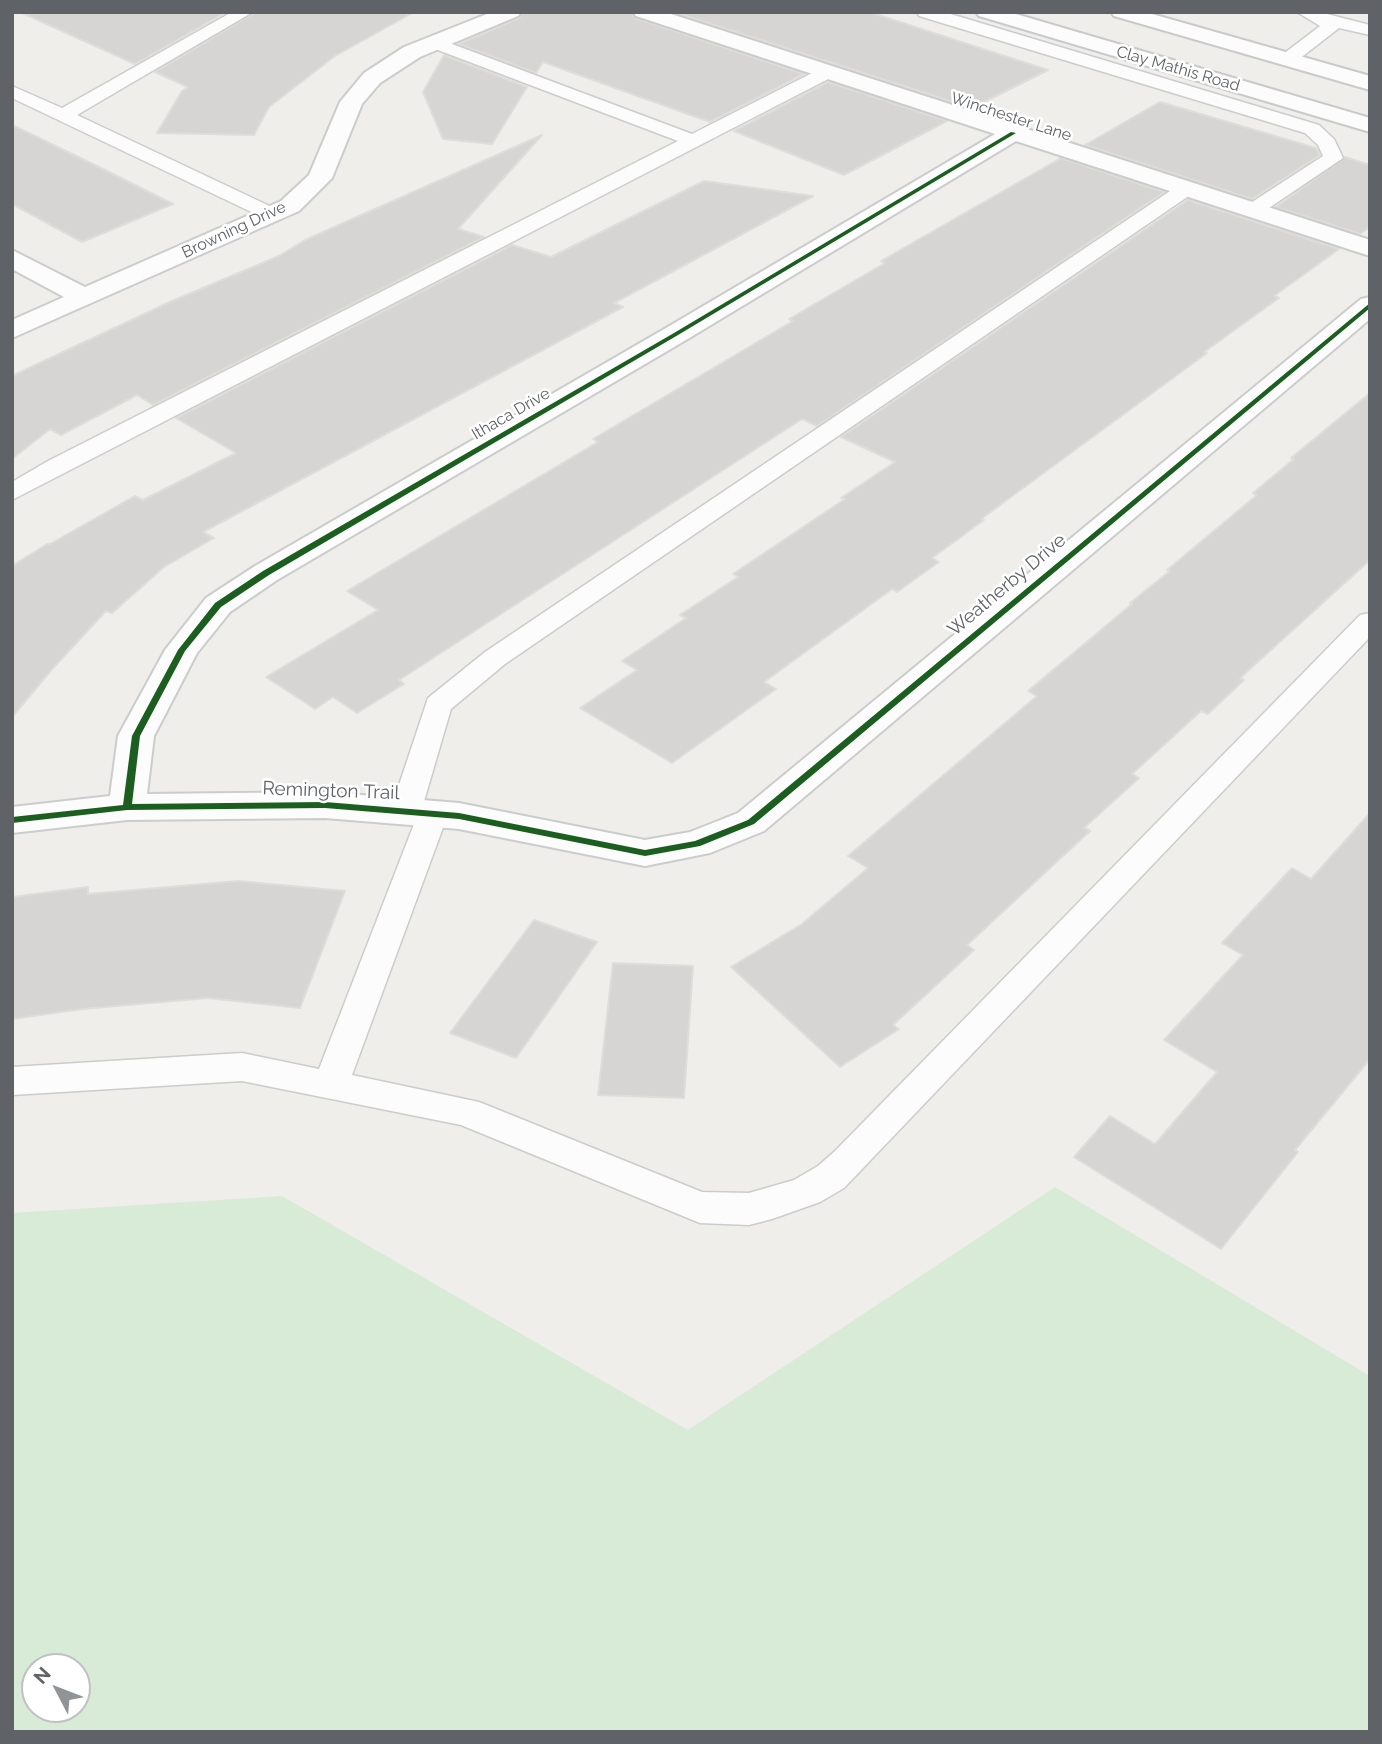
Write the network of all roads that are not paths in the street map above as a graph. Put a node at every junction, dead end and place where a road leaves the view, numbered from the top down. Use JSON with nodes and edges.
{"nodes":[{"id":1,"x":245,"y":12,"type":"edge"},
{"id":2,"x":511,"y":12,"type":"edge"},
{"id":3,"x":643,"y":12,"type":"edge"},
{"id":4,"x":926,"y":12,"type":"edge"},
{"id":5,"x":986,"y":12,"type":"edge"},
{"id":6,"x":1305,"y":12,"type":"edge"},
{"id":7,"x":1134,"y":14,"type":"edge"},
{"id":8,"x":1324,"y":19,"type":"junction"},
{"id":9,"x":1370,"y":30,"type":"edge"},
{"id":10,"x":436,"y":43,"type":"junction"},
{"id":11,"x":1287,"y":59,"type":"junction"},
{"id":12,"x":828,"y":72,"type":"junction"},
{"id":13,"x":1370,"y":83,"type":"edge"},
{"id":14,"x":12,"y":92,"type":"edge"},
{"id":15,"x":63,"y":116,"type":"junction"},
{"id":16,"x":1370,"y":125,"type":"edge"},
{"id":17,"x":1013,"y":133,"type":"junction"},
{"id":18,"x":694,"y":141,"type":"junction"},
{"id":19,"x":1186,"y":189,"type":"junction"},
{"id":20,"x":1254,"y":210,"type":"junction"},
{"id":21,"x":271,"y":214,"type":"junction"},
{"id":22,"x":1370,"y":248,"type":"edge"},
{"id":23,"x":12,"y":258,"type":"edge"},
{"id":24,"x":85,"y":298,"type":"junction"},
{"id":25,"x":1370,"y":304,"type":"edge"},
{"id":26,"x":12,"y":330,"type":"edge"},
{"id":27,"x":12,"y":493,"type":"edge"},
{"id":28,"x":1370,"y":621,"type":"edge"},
{"id":29,"x":127,"y":807,"type":"junction"},
{"id":30,"x":419,"y":813,"type":"junction"},
{"id":31,"x":12,"y":820,"type":"edge"},
{"id":32,"x":645,"y":853,"type":"joint"},
{"id":33,"x":12,"y":1081,"type":"edge"},
{"id":34,"x":331,"y":1084,"type":"junction"}],
"edges":[{"from":1,"to":15,"type":"lane"},
{"from":2,"to":10,"type":"street","name":"Browning Drive"},
{"from":3,"to":12,"type":"street","name":"Winchester Lane"},
{"from":4,"to":20,"type":"lane"},
{"from":5,"to":16,"type":"street","name":"Clay Mathis Road"},
{"from":6,"to":8,"type":"lane"},
{"from":7,"to":11,"type":"street"},
{"from":8,"to":9,"type":"lane"},
{"from":8,"to":11,"type":"lane"},
{"from":10,"to":18,"type":"lane"},
{"from":10,"to":21,"type":"street","name":"Browning Drive"},
{"from":11,"to":13,"type":"street"},
{"from":12,"to":17,"type":"street","name":"Winchester Lane"},
{"from":12,"to":18,"type":"lane"},
{"from":14,"to":15,"type":"lane"},
{"from":15,"to":21,"type":"lane"},
{"from":17,"to":19,"type":"street","name":"Winchester Lane"},
{"from":17,"to":29,"type":"street","name":"Ithaca Drive"},
{"from":18,"to":27,"type":"lane"},
{"from":19,"to":20,"type":"street","name":"Winchester Lane"},
{"from":19,"to":30,"type":"lane"},
{"from":20,"to":22,"type":"street","name":"Winchester Lane"},
{"from":21,"to":24,"type":"street","name":"Browning Drive"},
{"from":23,"to":24,"type":"street"},
{"from":24,"to":26,"type":"street","name":"Browning Drive"},
{"from":25,"to":32,"type":"street","name":"Weatherby Drive"},
{"from":28,"to":34,"type":"lane"},
{"from":29,"to":30,"type":"street","name":"Remington Trail"},
{"from":29,"to":31,"type":"street","name":"Remington Trail"},
{"from":30,"to":32,"type":"street","name":"Remington Trail"},
{"from":30,"to":34,"type":"lane"},
{"from":33,"to":34,"type":"lane"}]}
